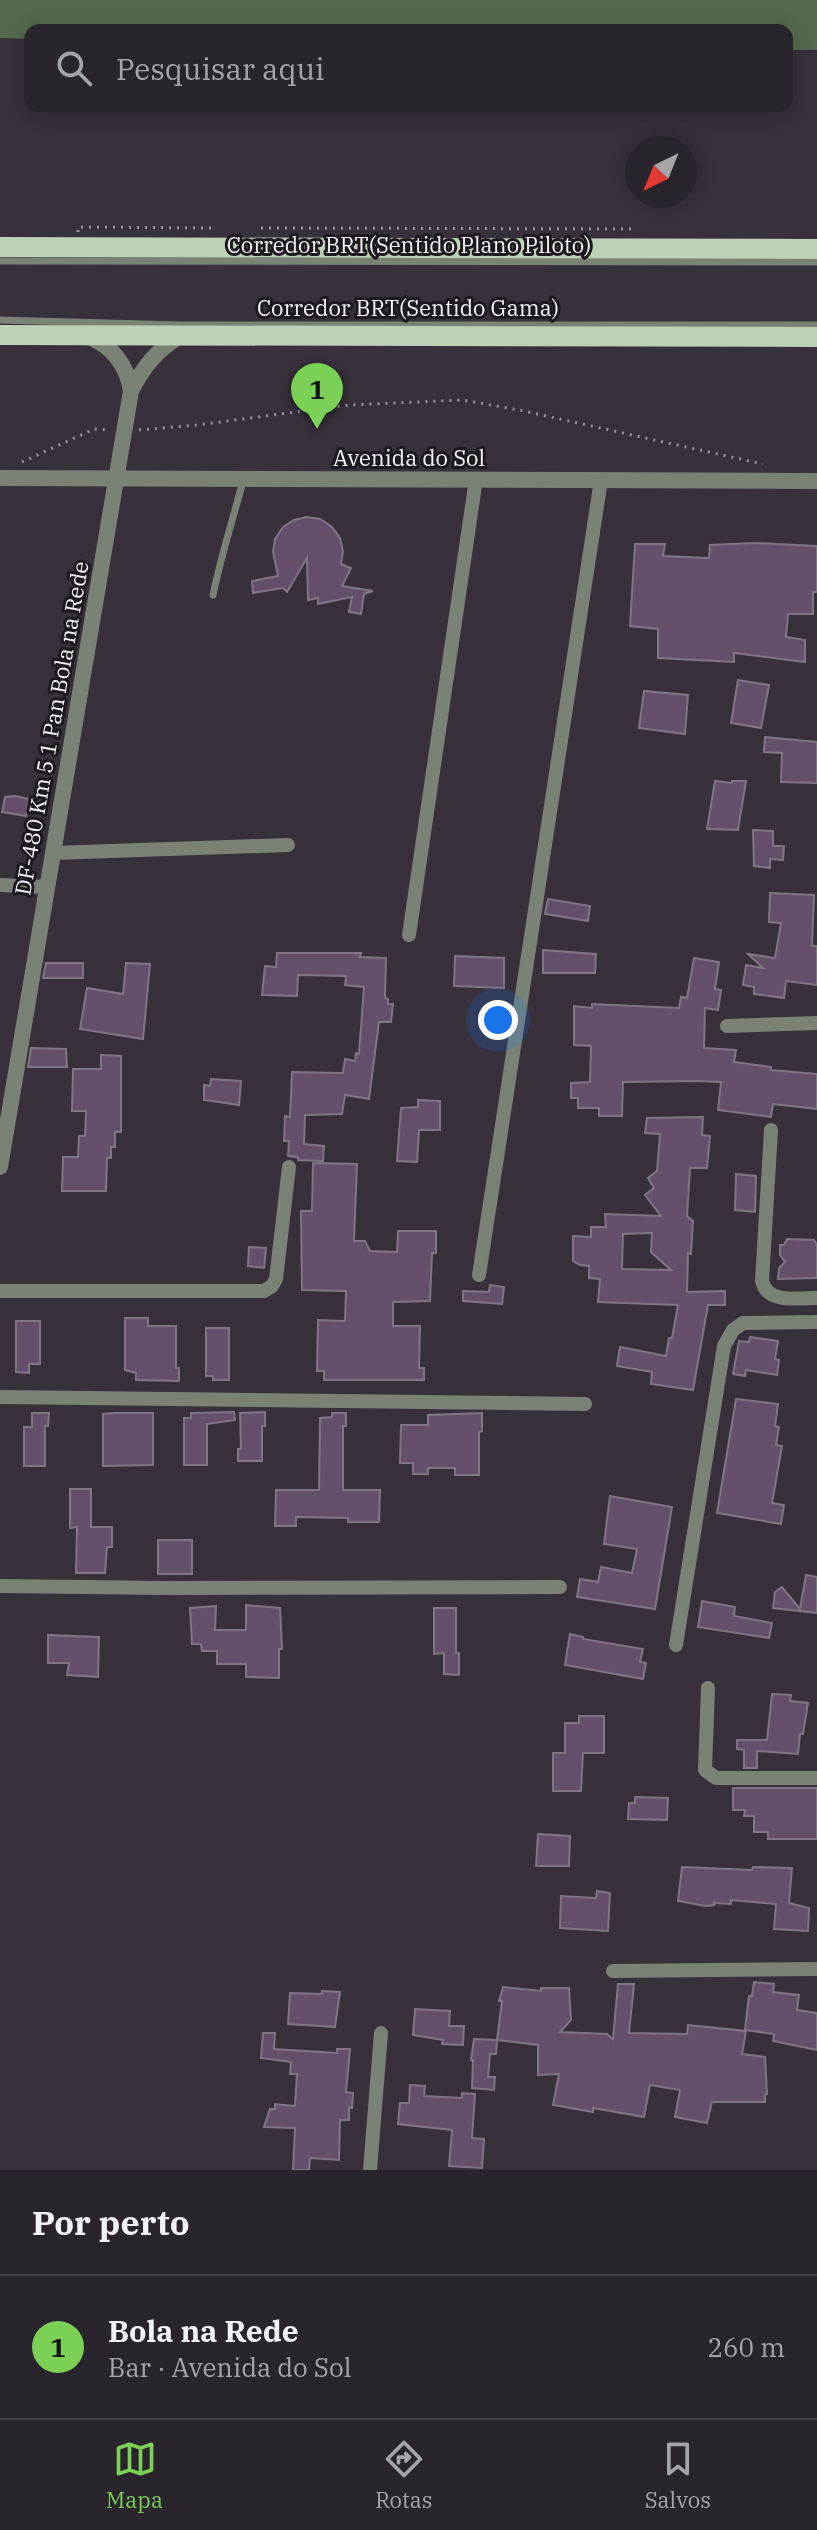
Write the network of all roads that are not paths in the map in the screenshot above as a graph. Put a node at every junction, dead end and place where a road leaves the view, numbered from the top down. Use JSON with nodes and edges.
{"nodes":[{"id":1,"x":0,"y":247,"type":"edge"},
{"id":2,"x":817,"y":249,"type":"edge"},
{"id":3,"x":0,"y":261,"type":"edge"},
{"id":4,"x":817,"y":262,"type":"edge"},
{"id":5,"x":0,"y":320,"type":"edge"},
{"id":6,"x":817,"y":325,"type":"edge"},
{"id":7,"x":82,"y":334,"type":"junction"},
{"id":8,"x":0,"y":335,"type":"edge"},
{"id":9,"x":180,"y":336,"type":"junction"},
{"id":10,"x":817,"y":337,"type":"edge"},
{"id":11,"x":131,"y":391,"type":"junction"},
{"id":12,"x":0,"y":478,"type":"edge"},
{"id":13,"x":116,"y":478,"type":"junction"},
{"id":14,"x":243,"y":479,"type":"junction"},
{"id":15,"x":476,"y":479,"type":"junction"},
{"id":16,"x":601,"y":480,"type":"junction"},
{"id":17,"x":817,"y":481,"type":"edge"},
{"id":18,"x":213,"y":595,"type":"dead end"},
{"id":19,"x":288,"y":845,"type":"dead end"},
{"id":20,"x":53,"y":853,"type":"junction"},
{"id":21,"x":0,"y":885,"type":"edge"},
{"id":22,"x":47,"y":887,"type":"junction"},
{"id":23,"x":409,"y":935,"type":"dead end"},
{"id":24,"x":817,"y":1023,"type":"edge"},
{"id":25,"x":727,"y":1026,"type":"dead end"},
{"id":26,"x":771,"y":1130,"type":"dead end"},
{"id":27,"x":0,"y":1167,"type":"edge"},
{"id":28,"x":289,"y":1167,"type":"dead end"},
{"id":29,"x":479,"y":1275,"type":"dead end"},
{"id":30,"x":0,"y":1291,"type":"edge"},
{"id":31,"x":817,"y":1298,"type":"edge"},
{"id":32,"x":817,"y":1322,"type":"edge"},
{"id":33,"x":0,"y":1397,"type":"edge"},
{"id":34,"x":585,"y":1404,"type":"dead end"},
{"id":35,"x":0,"y":1586,"type":"edge"},
{"id":36,"x":560,"y":1587,"type":"dead end"},
{"id":37,"x":676,"y":1645,"type":"dead end"},
{"id":38,"x":708,"y":1688,"type":"dead end"},
{"id":39,"x":817,"y":1778,"type":"edge"},
{"id":40,"x":817,"y":1969,"type":"edge"},
{"id":41,"x":613,"y":1971,"type":"dead end"},
{"id":42,"x":381,"y":2033,"type":"dead end"},
{"id":43,"x":370,"y":2170,"type":"edge"}],
"edges":[{"from":1,"to":2,"type":"main road"},
{"from":3,"to":4,"type":"lane","name":"Corredor BRT(Sentido Plano Piloto)"},
{"from":5,"to":6,"type":"lane","name":"Corredor BRT(Sentido Gama)"},
{"from":7,"to":8,"type":"main road"},
{"from":7,"to":9,"type":"main road"},
{"from":7,"to":11,"type":"street"},
{"from":9,"to":10,"type":"main road"},
{"from":9,"to":11,"type":"street"},
{"from":11,"to":13,"type":"street","name":"DF-480 Km 5 1 Pan Bola na Rede"},
{"from":12,"to":13,"type":"street","name":"Avenida do Sol"},
{"from":13,"to":14,"type":"street","name":"Avenida do Sol"},
{"from":13,"to":20,"type":"street","name":"DF-480 Km 5 1 Pan Bola na Rede"},
{"from":14,"to":15,"type":"street","name":"Avenida do Sol"},
{"from":14,"to":18,"type":"lane"},
{"from":15,"to":16,"type":"street","name":"Avenida do Sol"},
{"from":15,"to":23,"type":"street"},
{"from":16,"to":17,"type":"street","name":"Avenida do Sol"},
{"from":16,"to":29,"type":"street"},
{"from":19,"to":20,"type":"street"},
{"from":20,"to":22,"type":"street","name":"DF-480 Km 5 1 Pan Bola na Rede"},
{"from":21,"to":22,"type":"street"},
{"from":22,"to":27,"type":"street","name":"DF-480 Km 5 1 Pan Bola na Rede"},
{"from":24,"to":25,"type":"street"},
{"from":26,"to":31,"type":"street"},
{"from":28,"to":30,"type":"street"},
{"from":32,"to":37,"type":"street"},
{"from":33,"to":34,"type":"street"},
{"from":35,"to":36,"type":"street"},
{"from":38,"to":39,"type":"street"},
{"from":40,"to":41,"type":"street"},
{"from":42,"to":43,"type":"street"}]}
